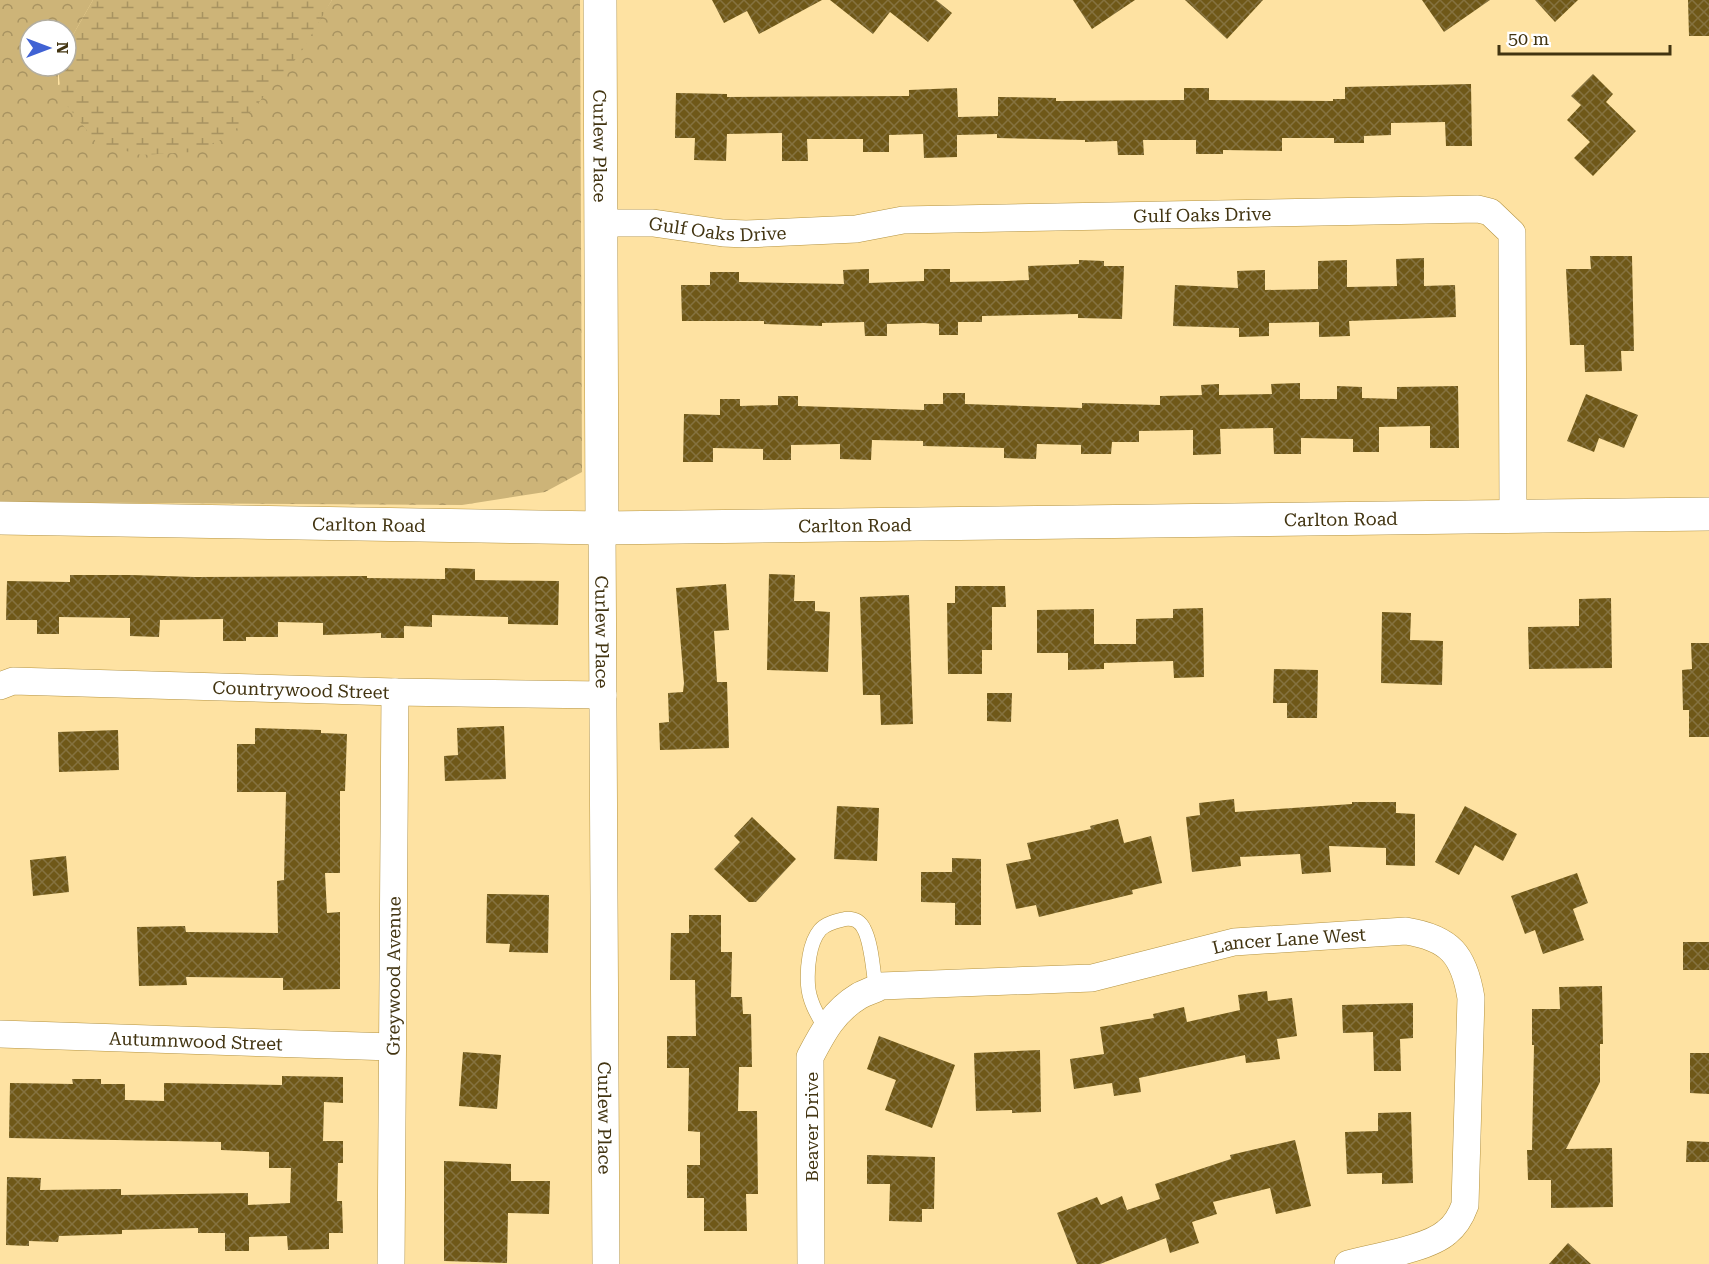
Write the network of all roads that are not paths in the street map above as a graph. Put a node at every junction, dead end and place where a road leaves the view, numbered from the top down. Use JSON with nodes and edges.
{"nodes":[{"id":1,"x":600,"y":0,"type":"edge"},
{"id":2,"x":602,"y":223,"type":"junction"},
{"id":3,"x":1709,"y":513,"type":"edge"},
{"id":4,"x":1513,"y":515,"type":"junction"},
{"id":5,"x":0,"y":518,"type":"edge"},
{"id":6,"x":602,"y":528,"type":"junction"},
{"id":7,"x":0,"y":686,"type":"edge"},
{"id":8,"x":395,"y":692,"type":"junction"},
{"id":9,"x":603,"y":695,"type":"junction"},
{"id":10,"x":878,"y":987,"type":"junction"},
{"id":11,"x":825,"y":1028,"type":"junction"},
{"id":12,"x":0,"y":1034,"type":"edge"},
{"id":13,"x":392,"y":1047,"type":"junction"},
{"id":14,"x":391,"y":1263,"type":"edge"},
{"id":15,"x":606,"y":1264,"type":"edge"},
{"id":16,"x":811,"y":1264,"type":"edge"},
{"id":17,"x":1348,"y":1264,"type":"edge"}],
"edges":[{"from":1,"to":2,"type":"street","name":"Curlew Place"},
{"from":2,"to":4,"type":"street","name":"Gulf Oaks Drive"},
{"from":2,"to":6,"type":"street","name":"Curlew Place"},
{"from":3,"to":4,"type":"street","name":"Carlton Road"},
{"from":4,"to":6,"type":"street","name":"Carlton Road"},
{"from":5,"to":6,"type":"street","name":"Carlton Road"},
{"from":6,"to":9,"type":"street","name":"Curlew Place"},
{"from":7,"to":8,"type":"street","name":"Countrywood Street"},
{"from":8,"to":9,"type":"street","name":"Countrywood Street"},
{"from":8,"to":13,"type":"street","name":"Greywood Avenue"},
{"from":9,"to":15,"type":"street","name":"Curlew Place"},
{"from":10,"to":11,"type":"street","name":"Beaver Drive"},
{"from":10,"to":11,"type":"lane"},
{"from":10,"to":17,"type":"street","name":"Lancer Lane West"},
{"from":11,"to":16,"type":"street","name":"Beaver Drive"},
{"from":12,"to":13,"type":"street","name":"Autumnwood Street"},
{"from":13,"to":14,"type":"street","name":"Greywood Avenue"}]}
